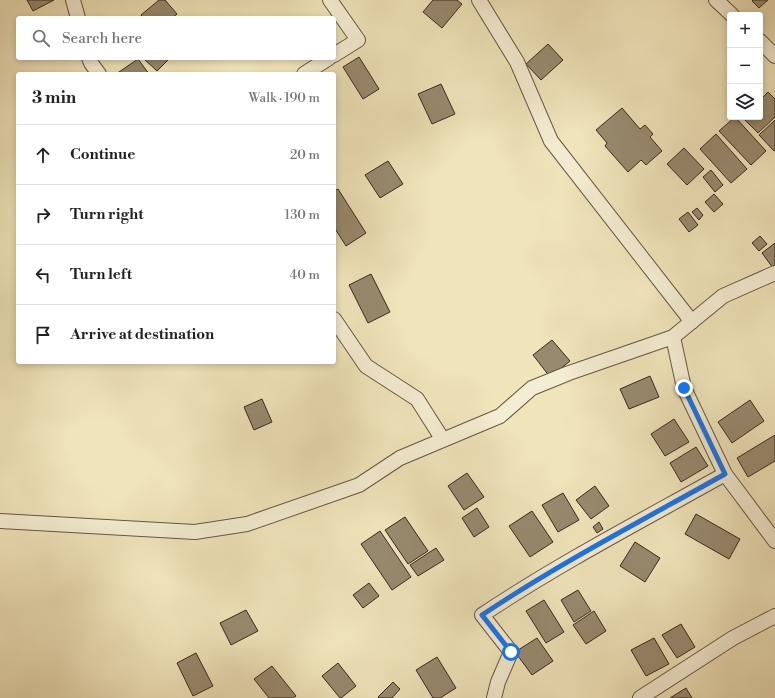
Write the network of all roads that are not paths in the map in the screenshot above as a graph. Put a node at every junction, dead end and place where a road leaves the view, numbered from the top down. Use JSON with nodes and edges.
{"nodes":[{"id":1,"x":74,"y":0,"type":"edge"},
{"id":2,"x":330,"y":0,"type":"edge"},
{"id":3,"x":479,"y":0,"type":"edge"},
{"id":4,"x":716,"y":0,"type":"edge"},
{"id":5,"x":729,"y":12,"type":"edge"},
{"id":6,"x":78,"y":16,"type":"edge"},
{"id":7,"x":763,"y":45,"type":"edge"},
{"id":8,"x":336,"y":54,"type":"edge"},
{"id":9,"x":775,"y":56,"type":"edge"},
{"id":10,"x":90,"y":60,"type":"edge"},
{"id":11,"x":326,"y":60,"type":"edge"},
{"id":12,"x":97,"y":72,"type":"edge"},
{"id":13,"x":307,"y":72,"type":"edge"},
{"id":14,"x":775,"y":273,"type":"edge"},
{"id":15,"x":336,"y":321,"type":"edge"},
{"id":16,"x":692,"y":322,"type":"junction"},
{"id":17,"x":673,"y":337,"type":"junction"},
{"id":18,"x":442,"y":440,"type":"junction"},
{"id":19,"x":725,"y":474,"type":"junction"},
{"id":20,"x":0,"y":521,"type":"edge"},
{"id":21,"x":775,"y":541,"type":"edge"},
{"id":22,"x":775,"y":616,"type":"edge"},
{"id":23,"x":494,"y":698,"type":"edge"},
{"id":24,"x":640,"y":698,"type":"edge"}],
"edges":[{"from":1,"to":6,"type":"street"},
{"from":2,"to":8,"type":"street"},
{"from":3,"to":16,"type":"street"},
{"from":4,"to":5,"type":"street"},
{"from":7,"to":9,"type":"street"},
{"from":10,"to":12,"type":"street"},
{"from":11,"to":13,"type":"street"},
{"from":14,"to":16,"type":"street"},
{"from":15,"to":18,"type":"street"},
{"from":16,"to":17,"type":"street"},
{"from":17,"to":18,"type":"street"},
{"from":17,"to":19,"type":"street"},
{"from":18,"to":20,"type":"street"},
{"from":19,"to":21,"type":"street"},
{"from":19,"to":23,"type":"street"},
{"from":22,"to":24,"type":"street"}]}
